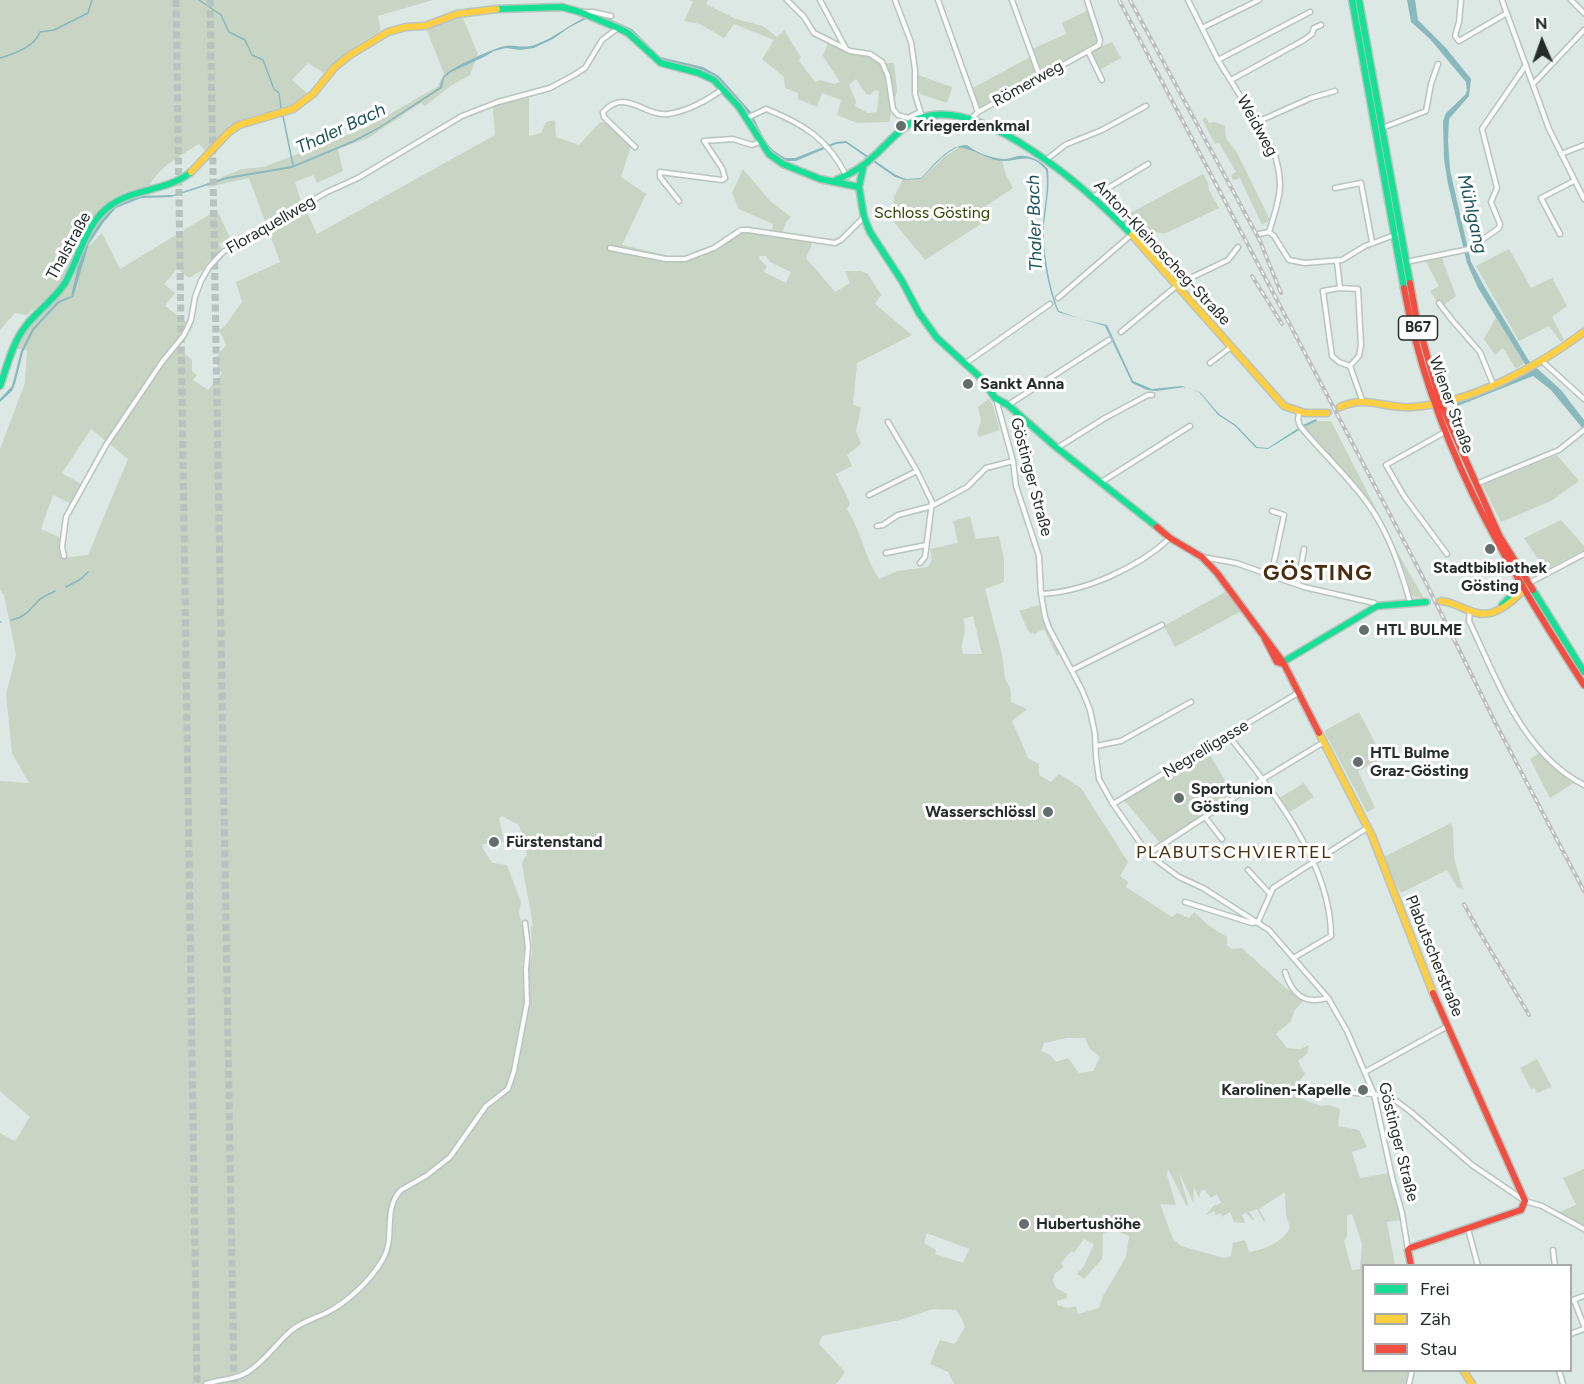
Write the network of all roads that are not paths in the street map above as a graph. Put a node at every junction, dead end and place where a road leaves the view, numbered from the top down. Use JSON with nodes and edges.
{"nodes":[{"id":1,"x":787,"y":0,"type":"edge"},
{"id":2,"x":820,"y":0,"type":"edge"},
{"id":3,"x":895,"y":0,"type":"edge"},
{"id":4,"x":938,"y":0,"type":"edge"},
{"id":5,"x":1012,"y":0,"type":"edge"},
{"id":6,"x":1087,"y":0,"type":"edge"},
{"id":7,"x":1188,"y":0,"type":"edge"},
{"id":8,"x":1259,"y":0,"type":"edge"},
{"id":9,"x":1352,"y":0,"type":"edge"},
{"id":10,"x":1359,"y":0,"type":"edge"},
{"id":11,"x":1461,"y":0,"type":"edge"},
{"id":12,"x":1502,"y":0,"type":"edge"},
{"id":13,"x":1571,"y":0,"type":"edge"},
{"id":14,"x":1310,"y":12,"type":"dead end"},
{"id":15,"x":584,"y":13,"type":"junction"},
{"id":16,"x":1507,"y":13,"type":"junction"},
{"id":17,"x":1584,"y":13,"type":"edge"},
{"id":18,"x":611,"y":16,"type":"dead end"},
{"id":19,"x":1321,"y":25,"type":"dead end"},
{"id":20,"x":618,"y":28,"type":"junction"},
{"id":21,"x":1202,"y":28,"type":"junction"},
{"id":22,"x":1584,"y":30,"type":"edge"},
{"id":23,"x":846,"y":49,"type":"junction"},
{"id":24,"x":1088,"y":51,"type":"junction"},
{"id":25,"x":1218,"y":60,"type":"junction"},
{"id":26,"x":1438,"y":64,"type":"dead end"},
{"id":27,"x":1526,"y":65,"type":"junction"},
{"id":28,"x":1040,"y":77,"type":"junction"},
{"id":29,"x":1102,"y":80,"type":"dead end"},
{"id":30,"x":1231,"y":80,"type":"junction"},
{"id":31,"x":1533,"y":84,"type":"junction"},
{"id":32,"x":723,"y":89,"type":"junction"},
{"id":33,"x":1335,"y":91,"type":"dead end"},
{"id":34,"x":1146,"y":106,"type":"dead end"},
{"id":35,"x":978,"y":112,"type":"junction"},
{"id":36,"x":921,"y":115,"type":"junction"},
{"id":37,"x":748,"y":117,"type":"junction"},
{"id":38,"x":970,"y":120,"type":"junction"},
{"id":39,"x":1257,"y":122,"type":"junction"},
{"id":40,"x":1382,"y":128,"type":"junction"},
{"id":41,"x":760,"y":142,"type":"junction"},
{"id":42,"x":1584,"y":145,"type":"edge"},
{"id":43,"x":634,"y":147,"type":"dead end"},
{"id":44,"x":1561,"y":154,"type":"junction"},
{"id":45,"x":1046,"y":160,"type":"junction"},
{"id":46,"x":1148,"y":164,"type":"dead end"},
{"id":47,"x":863,"y":168,"type":"junction"},
{"id":48,"x":847,"y":177,"type":"junction"},
{"id":49,"x":835,"y":181,"type":"junction"},
{"id":50,"x":1574,"y":181,"type":"junction"},
{"id":51,"x":859,"y":187,"type":"junction"},
{"id":52,"x":1335,"y":188,"type":"dead end"},
{"id":53,"x":1093,"y":197,"type":"junction"},
{"id":54,"x":1584,"y":200,"type":"edge"},
{"id":55,"x":679,"y":201,"type":"dead end"},
{"id":56,"x":864,"y":217,"type":"junction"},
{"id":57,"x":1269,"y":231,"type":"junction"},
{"id":58,"x":1397,"y":233,"type":"junction"},
{"id":59,"x":1259,"y":234,"type":"dead end"},
{"id":60,"x":1560,"y":234,"type":"dead end"},
{"id":61,"x":1131,"y":235,"type":"junction"},
{"id":62,"x":1372,"y":242,"type":"junction"},
{"id":63,"x":609,"y":248,"type":"dead end"},
{"id":64,"x":1238,"y":248,"type":"dead end"},
{"id":65,"x":1336,"y":262,"type":"junction"},
{"id":66,"x":1406,"y":262,"type":"junction"},
{"id":67,"x":1177,"y":286,"type":"junction"},
{"id":68,"x":1340,"y":288,"type":"junction"},
{"id":69,"x":1058,"y":298,"type":"dead end"},
{"id":70,"x":1439,"y":303,"type":"dead end"},
{"id":71,"x":1050,"y":304,"type":"dead end"},
{"id":72,"x":1121,"y":332,"type":"dead end"},
{"id":73,"x":1584,"y":332,"type":"edge"},
{"id":74,"x":1109,"y":340,"type":"dead end"},
{"id":75,"x":1231,"y":347,"type":"junction"},
{"id":76,"x":1542,"y":361,"type":"junction"},
{"id":77,"x":966,"y":363,"type":"junction"},
{"id":78,"x":1210,"y":363,"type":"dead end"},
{"id":79,"x":1350,"y":366,"type":"junction"},
{"id":80,"x":1493,"y":384,"type":"junction"},
{"id":81,"x":0,"y":386,"type":"edge"},
{"id":82,"x":1152,"y":395,"type":"dead end"},
{"id":83,"x":995,"y":398,"type":"junction"},
{"id":84,"x":1584,"y":399,"type":"edge"},
{"id":85,"x":1362,"y":400,"type":"junction"},
{"id":86,"x":1437,"y":403,"type":"junction"},
{"id":87,"x":1008,"y":405,"type":"junction"},
{"id":88,"x":1340,"y":407,"type":"tunnel mouth"},
{"id":89,"x":1301,"y":413,"type":"junction"},
{"id":90,"x":1327,"y":413,"type":"tunnel mouth"},
{"id":91,"x":888,"y":422,"type":"dead end"},
{"id":92,"x":1190,"y":426,"type":"dead end"},
{"id":93,"x":1584,"y":431,"type":"edge"},
{"id":94,"x":1445,"y":432,"type":"junction"},
{"id":95,"x":1057,"y":448,"type":"junction"},
{"id":96,"x":1013,"y":460,"type":"junction"},
{"id":97,"x":917,"y":471,"type":"junction"},
{"id":98,"x":1100,"y":483,"type":"junction"},
{"id":99,"x":1476,"y":484,"type":"junction"},
{"id":100,"x":869,"y":495,"type":"dead end"},
{"id":101,"x":932,"y":506,"type":"junction"},
{"id":102,"x":1272,"y":511,"type":"dead end"},
{"id":103,"x":877,"y":526,"type":"dead end"},
{"id":104,"x":1170,"y":538,"type":"junction"},
{"id":105,"x":926,"y":545,"type":"junction"},
{"id":106,"x":1304,"y":549,"type":"dead end"},
{"id":107,"x":886,"y":553,"type":"dead end"},
{"id":108,"x":1447,"y":554,"type":"dead end"},
{"id":109,"x":1584,"y":554,"type":"edge"},
{"id":110,"x":64,"y":556,"type":"dead end"},
{"id":111,"x":1202,"y":557,"type":"junction"},
{"id":112,"x":920,"y":563,"type":"dead end"},
{"id":113,"x":1271,"y":576,"type":"junction"},
{"id":114,"x":1298,"y":585,"type":"junction"},
{"id":115,"x":1524,"y":586,"type":"junction"},
{"id":116,"x":1041,"y":594,"type":"junction"},
{"id":117,"x":1441,"y":601,"type":"tunnel mouth"},
{"id":118,"x":1410,"y":602,"type":"junction"},
{"id":119,"x":1426,"y":602,"type":"tunnel mouth"},
{"id":120,"x":1377,"y":606,"type":"junction"},
{"id":121,"x":1470,"y":610,"type":"junction"},
{"id":122,"x":1162,"y":625,"type":"dead end"},
{"id":123,"x":1283,"y":664,"type":"junction"},
{"id":124,"x":1072,"y":670,"type":"junction"},
{"id":125,"x":1584,"y":672,"type":"edge"},
{"id":126,"x":1584,"y":685,"type":"edge"},
{"id":127,"x":1298,"y":693,"type":"junction"},
{"id":128,"x":1191,"y":702,"type":"dead end"},
{"id":129,"x":1228,"y":735,"type":"junction"},
{"id":130,"x":1324,"y":742,"type":"junction"},
{"id":131,"x":1096,"y":746,"type":"junction"},
{"id":132,"x":1263,"y":779,"type":"junction"},
{"id":133,"x":1584,"y":785,"type":"edge"},
{"id":134,"x":1113,"y":804,"type":"junction"},
{"id":135,"x":1204,"y":817,"type":"junction"},
{"id":136,"x":1368,"y":828,"type":"junction"},
{"id":137,"x":1222,"y":839,"type":"dead end"},
{"id":138,"x":1148,"y":854,"type":"junction"},
{"id":139,"x":1312,"y":861,"type":"junction"},
{"id":140,"x":1248,"y":870,"type":"dead end"},
{"id":141,"x":1270,"y":894,"type":"junction"},
{"id":142,"x":1185,"y":902,"type":"dead end"},
{"id":143,"x":1258,"y":922,"type":"junction"},
{"id":144,"x":525,"y":923,"type":"dead end"},
{"id":145,"x":1294,"y":958,"type":"junction"},
{"id":146,"x":1285,"y":972,"type":"dead end"},
{"id":147,"x":1328,"y":998,"type":"junction"},
{"id":148,"x":1448,"y":1026,"type":"junction"},
{"id":149,"x":1365,"y":1072,"type":"junction"},
{"id":150,"x":1297,"y":1092,"type":"dead end"},
{"id":151,"x":1374,"y":1094,"type":"junction"},
{"id":152,"x":1525,"y":1201,"type":"junction"},
{"id":153,"x":1468,"y":1228,"type":"junction"},
{"id":154,"x":1584,"y":1229,"type":"edge"},
{"id":155,"x":1408,"y":1250,"type":"junction"},
{"id":156,"x":1553,"y":1250,"type":"dead end"},
{"id":157,"x":1411,"y":1264,"type":"edge"},
{"id":158,"x":1477,"y":1264,"type":"edge"},
{"id":159,"x":1555,"y":1264,"type":"edge"},
{"id":160,"x":1584,"y":1296,"type":"edge"},
{"id":161,"x":1572,"y":1300,"type":"edge"},
{"id":162,"x":1584,"y":1327,"type":"edge"},
{"id":163,"x":207,"y":1384,"type":"edge"}],
"edges":[{"from":1,"to":23,"type":"street"},
{"from":2,"to":23,"type":"street"},
{"from":3,"to":36,"type":"street"},
{"from":4,"to":35,"type":"street"},
{"from":5,"to":28,"type":"street"},
{"from":6,"to":24,"type":"street"},
{"from":7,"to":21,"type":"street","name":"Weidweg"},
{"from":8,"to":21,"type":"street"},
{"from":9,"to":58,"type":"main road","name":"Wiener Straße","number":"B67"},
{"from":10,"to":40,"type":"main road","name":"Wiener Straße","number":"B67"},
{"from":11,"to":16,"type":"street"},
{"from":12,"to":16,"type":"street"},
{"from":13,"to":17,"type":"street"},
{"from":14,"to":25,"type":"street"},
{"from":15,"to":18,"type":"street","name":"Thalstraße"},
{"from":15,"to":20,"type":"main road","name":"Thalstraße"},
{"from":15,"to":81,"type":"main road","name":"Thalstraße"},
{"from":16,"to":27,"type":"street"},
{"from":19,"to":30,"type":"street"},
{"from":20,"to":32,"type":"main road","name":"Thalstraße"},
{"from":20,"to":110,"type":"street","name":"Floraquellweg"},
{"from":21,"to":25,"type":"street","name":"Weidweg"},
{"from":22,"to":31,"type":"street"},
{"from":23,"to":36,"type":"street"},
{"from":24,"to":28,"type":"street","name":"Römerweg"},
{"from":24,"to":29,"type":"street"},
{"from":25,"to":30,"type":"street","name":"Weidweg"},
{"from":26,"to":40,"type":"street"},
{"from":27,"to":31,"type":"street"},
{"from":27,"to":66,"type":"street"},
{"from":28,"to":35,"type":"street","name":"Römerweg"},
{"from":30,"to":39,"type":"street","name":"Weidweg"},
{"from":31,"to":44,"type":"street"},
{"from":32,"to":37,"type":"main road","name":"Thalstraße"},
{"from":32,"to":43,"type":"street"},
{"from":33,"to":39,"type":"street"},
{"from":34,"to":45,"type":"street"},
{"from":35,"to":38,"type":"street","name":"Römerweg"},
{"from":36,"to":38,"type":"main road","name":"Anton-Kleinoscheg-Straße"},
{"from":36,"to":47,"type":"main road"},
{"from":37,"to":41,"type":"main road","name":"Thalstraße"},
{"from":37,"to":48,"type":"street"},
{"from":38,"to":45,"type":"main road","name":"Anton-Kleinoscheg-Straße"},
{"from":39,"to":57,"type":"street","name":"Weidweg"},
{"from":40,"to":58,"type":"main road","name":"Wiener Straße","number":"B67"},
{"from":41,"to":49,"type":"main road","name":"Thalstraße"},
{"from":41,"to":55,"type":"street"},
{"from":42,"to":44,"type":"street"},
{"from":44,"to":50,"type":"street"},
{"from":45,"to":53,"type":"main road","name":"Anton-Kleinoscheg-Straße"},
{"from":46,"to":53,"type":"street"},
{"from":47,"to":48,"type":"main road"},
{"from":47,"to":51,"type":"main road","name":"Göstinger Straße"},
{"from":48,"to":49,"type":"main road"},
{"from":49,"to":51,"type":"main road"},
{"from":50,"to":54,"type":"street"},
{"from":50,"to":60,"type":"street"},
{"from":51,"to":56,"type":"main road","name":"Göstinger Straße"},
{"from":52,"to":62,"type":"street"},
{"from":53,"to":61,"type":"main road","name":"Anton-Kleinoscheg-Straße"},
{"from":56,"to":63,"type":"street"},
{"from":56,"to":77,"type":"main road","name":"Göstinger Straße"},
{"from":57,"to":59,"type":"street"},
{"from":57,"to":65,"type":"street"},
{"from":58,"to":62,"type":"street"},
{"from":58,"to":66,"type":"main road","name":"Wiener Straße","number":"B67"},
{"from":58,"to":86,"type":"main road","name":"Wiener Straße","number":"B67"},
{"from":61,"to":67,"type":"main road","name":"Anton-Kleinoscheg-Straße"},
{"from":61,"to":69,"type":"street"},
{"from":62,"to":65,"type":"street"},
{"from":64,"to":67,"type":"street"},
{"from":65,"to":68,"type":"street"},
{"from":66,"to":86,"type":"main road","name":"Wiener Straße","number":"B67"},
{"from":67,"to":72,"type":"street"},
{"from":67,"to":75,"type":"main road","name":"Anton-Kleinoscheg-Straße"},
{"from":68,"to":79,"type":"street"},
{"from":68,"to":79,"type":"street"},
{"from":70,"to":80,"type":"street"},
{"from":71,"to":77,"type":"street"},
{"from":73,"to":76,"type":"main road"},
{"from":74,"to":87,"type":"street"},
{"from":75,"to":78,"type":"street"},
{"from":75,"to":89,"type":"main road","name":"Anton-Kleinoscheg-Straße"},
{"from":76,"to":80,"type":"main road"},
{"from":76,"to":84,"type":"street"},
{"from":77,"to":83,"type":"main road","name":"Göstinger Straße"},
{"from":79,"to":85,"type":"street"},
{"from":80,"to":86,"type":"main road"},
{"from":82,"to":95,"type":"street"},
{"from":83,"to":87,"type":"main road","name":"Plabutscherstraße"},
{"from":83,"to":96,"type":"street","name":"Göstinger Straße"},
{"from":85,"to":86,"type":"main road"},
{"from":85,"to":88,"type":"main road"},
{"from":86,"to":94,"type":"main road","name":"Wiener Straße","number":"B67"},
{"from":86,"to":99,"type":"main road","name":"Wiener Straße","number":"B67"},
{"from":87,"to":95,"type":"main road","name":"Plabutscherstraße"},
{"from":89,"to":90,"type":"main road"},
{"from":89,"to":118,"type":"street"},
{"from":91,"to":97,"type":"street"},
{"from":92,"to":98,"type":"street"},
{"from":93,"to":99,"type":"street"},
{"from":94,"to":108,"type":"street"},
{"from":94,"to":115,"type":"main road","name":"Wiener Straße","number":"B67"},
{"from":95,"to":98,"type":"main road","name":"Plabutscherstraße"},
{"from":96,"to":101,"type":"street"},
{"from":96,"to":116,"type":"street","name":"Göstinger Straße"},
{"from":97,"to":100,"type":"street"},
{"from":97,"to":101,"type":"street"},
{"from":98,"to":104,"type":"main road","name":"Plabutscherstraße"},
{"from":99,"to":115,"type":"main road","name":"Wiener Straße","number":"B67"},
{"from":101,"to":103,"type":"street"},
{"from":101,"to":105,"type":"street"},
{"from":102,"to":113,"type":"street"},
{"from":104,"to":111,"type":"main road","name":"Plabutscherstraße"},
{"from":104,"to":116,"type":"street"},
{"from":105,"to":107,"type":"street"},
{"from":105,"to":112,"type":"street"},
{"from":106,"to":114,"type":"street"},
{"from":109,"to":115,"type":"street"},
{"from":111,"to":113,"type":"street"},
{"from":111,"to":123,"type":"main road","name":"Plabutscherstraße"},
{"from":113,"to":114,"type":"street"},
{"from":114,"to":120,"type":"street"},
{"from":115,"to":121,"type":"main road"},
{"from":115,"to":125,"type":"main road","name":"Wiener Straße","number":"B67"},
{"from":115,"to":126,"type":"main road","name":"Wiener Straße","number":"B67"},
{"from":116,"to":124,"type":"street","name":"Göstinger Straße"},
{"from":117,"to":121,"type":"main road"},
{"from":118,"to":119,"type":"main road"},
{"from":118,"to":120,"type":"main road"},
{"from":120,"to":123,"type":"main road"},
{"from":121,"to":133,"type":"street"},
{"from":122,"to":124,"type":"street"},
{"from":123,"to":127,"type":"main road","name":"Plabutscherstraße"},
{"from":124,"to":131,"type":"street","name":"Göstinger Straße"},
{"from":127,"to":129,"type":"street","name":"Negrelligasse"},
{"from":127,"to":130,"type":"main road","name":"Plabutscherstraße"},
{"from":128,"to":131,"type":"street"},
{"from":129,"to":132,"type":"street"},
{"from":129,"to":134,"type":"street","name":"Negrelligasse"},
{"from":130,"to":132,"type":"street"},
{"from":130,"to":136,"type":"main road","name":"Plabutscherstraße"},
{"from":131,"to":134,"type":"street","name":"Göstinger Straße"},
{"from":132,"to":135,"type":"street"},
{"from":132,"to":139,"type":"street"},
{"from":134,"to":138,"type":"street","name":"Göstinger Straße"},
{"from":135,"to":137,"type":"street"},
{"from":135,"to":138,"type":"street"},
{"from":136,"to":139,"type":"street"},
{"from":136,"to":148,"type":"main road","name":"Plabutscherstraße"},
{"from":138,"to":143,"type":"street","name":"Göstinger Straße"},
{"from":139,"to":141,"type":"street"},
{"from":139,"to":145,"type":"street"},
{"from":140,"to":141,"type":"street"},
{"from":141,"to":143,"type":"street"},
{"from":142,"to":143,"type":"street"},
{"from":143,"to":145,"type":"street","name":"Göstinger Straße"},
{"from":144,"to":163,"type":"street"},
{"from":145,"to":147,"type":"street","name":"Göstinger Straße"},
{"from":146,"to":147,"type":"street"},
{"from":147,"to":149,"type":"street","name":"Göstinger Straße"},
{"from":148,"to":149,"type":"street"},
{"from":148,"to":152,"type":"main road","name":"Plabutscherstraße"},
{"from":149,"to":151,"type":"street","name":"Göstinger Straße"},
{"from":150,"to":151,"type":"street"},
{"from":151,"to":152,"type":"street"},
{"from":151,"to":155,"type":"street","name":"Göstinger Straße"},
{"from":152,"to":153,"type":"main road"},
{"from":152,"to":154,"type":"street"},
{"from":153,"to":155,"type":"main road"},
{"from":153,"to":158,"type":"street"},
{"from":155,"to":157,"type":"main road","name":"Göstinger Straße"},
{"from":156,"to":159,"type":"street"},
{"from":160,"to":161,"type":"street"},
{"from":161,"to":162,"type":"street"}]}
